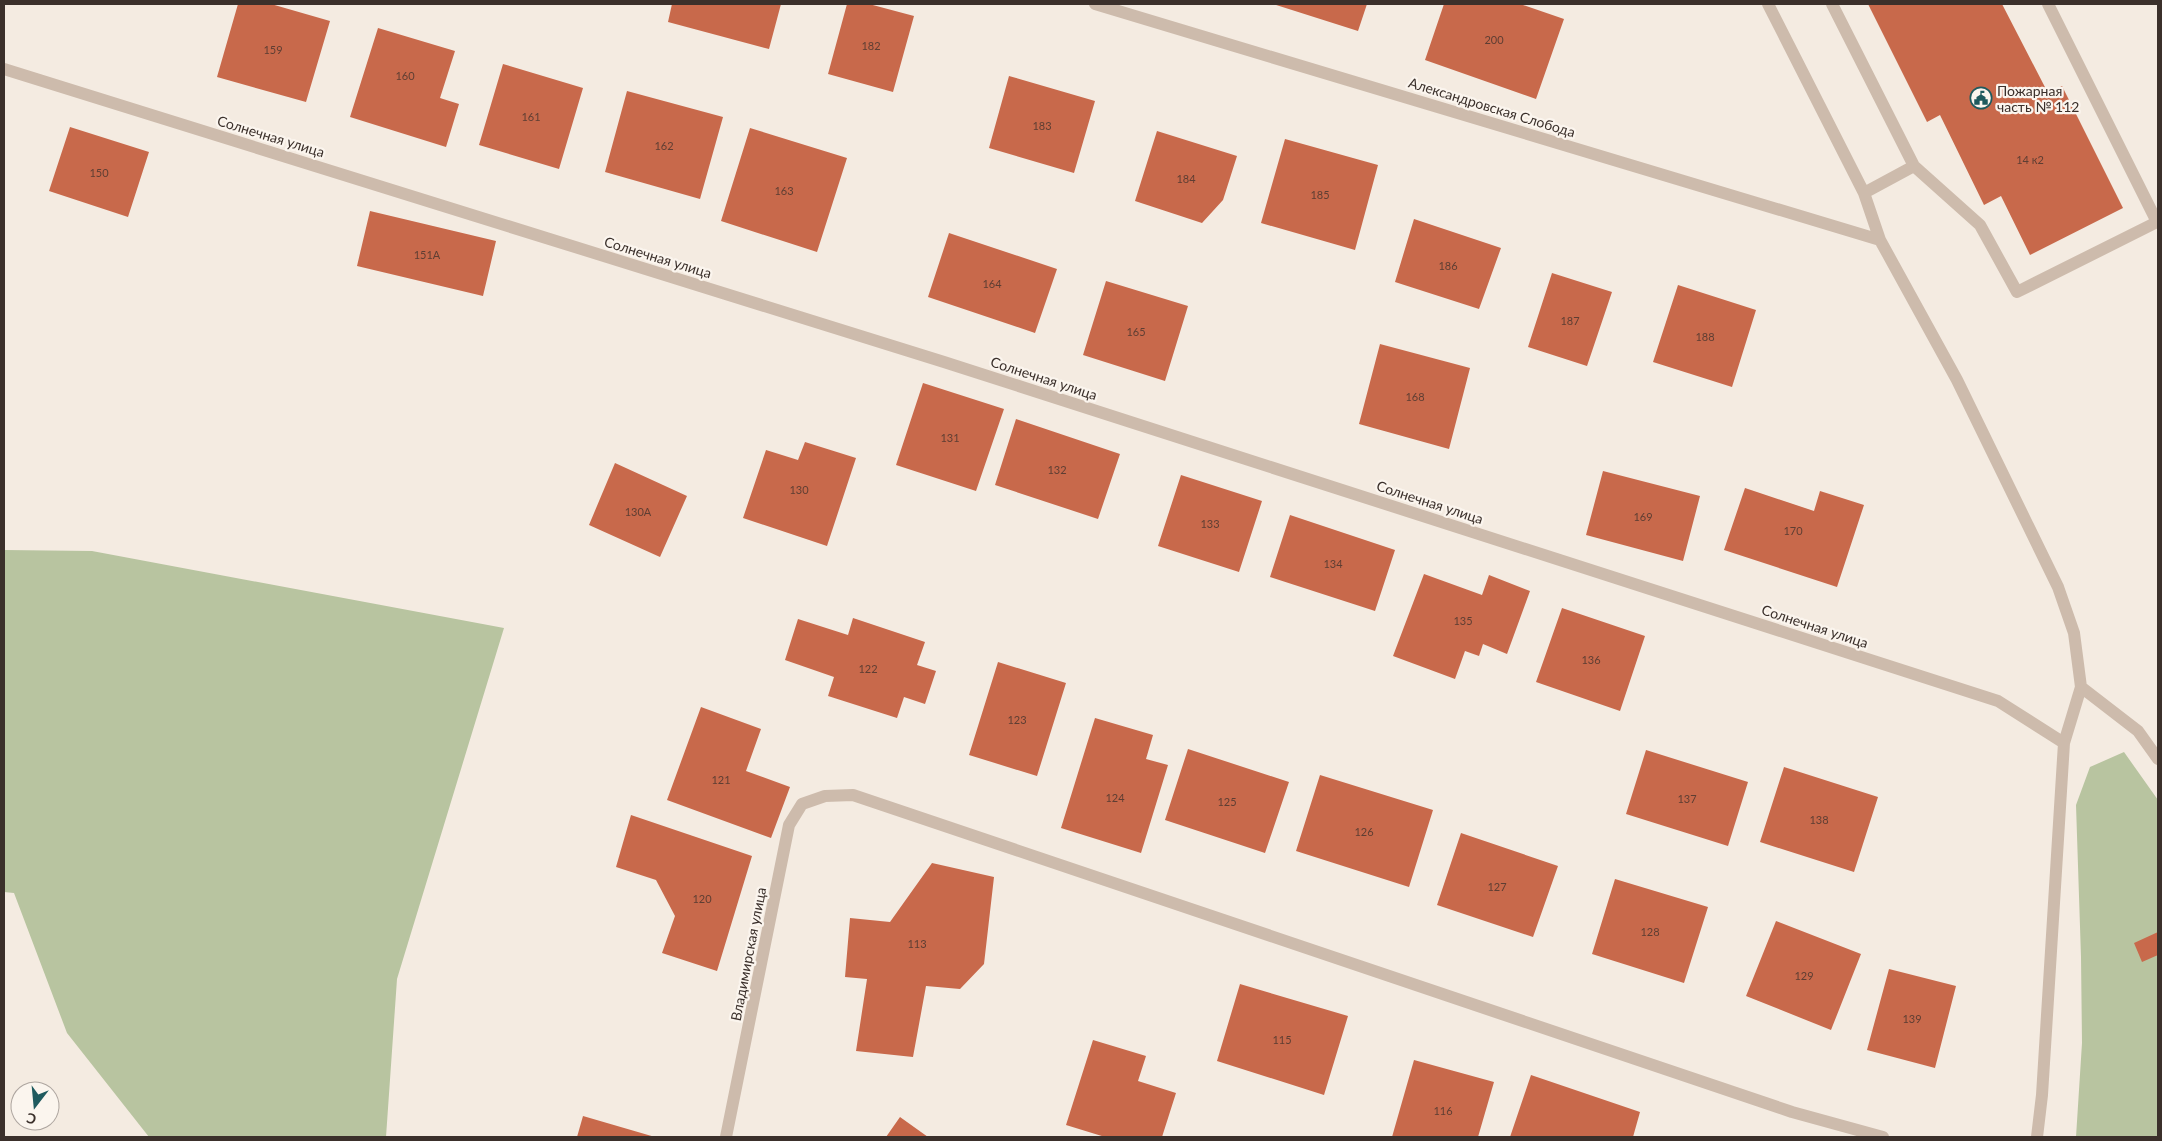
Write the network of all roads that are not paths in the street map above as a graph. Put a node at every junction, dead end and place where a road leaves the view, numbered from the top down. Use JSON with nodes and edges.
{"nodes":[{"id":1,"x":1095,"y":4,"type":"edge"},
{"id":2,"x":1768,"y":4,"type":"edge"},
{"id":3,"x":1832,"y":4,"type":"edge"},
{"id":4,"x":2048,"y":4,"type":"edge"},
{"id":5,"x":4,"y":69,"type":"edge"},
{"id":6,"x":1914,"y":166,"type":"junction"},
{"id":7,"x":1864,"y":193,"type":"junction"},
{"id":8,"x":1880,"y":240,"type":"junction"},
{"id":9,"x":2081,"y":687,"type":"junction"},
{"id":10,"x":2064,"y":743,"type":"junction"},
{"id":11,"x":2158,"y":759,"type":"edge"},
{"id":12,"x":726,"y":1137,"type":"edge"},
{"id":13,"x":1884,"y":1137,"type":"edge"},
{"id":14,"x":2037,"y":1137,"type":"edge"}],
"edges":[{"from":1,"to":8,"type":"street","name":"Александровская Слобода"},
{"from":2,"to":7,"type":"street"},
{"from":3,"to":6,"type":"street"},
{"from":4,"to":6,"type":"street"},
{"from":5,"to":10,"type":"street","name":"Солнечная улица"},
{"from":6,"to":7,"type":"street"},
{"from":7,"to":8,"type":"street"},
{"from":8,"to":9,"type":"street"},
{"from":9,"to":10,"type":"street"},
{"from":9,"to":11,"type":"street"},
{"from":10,"to":14,"type":"street"},
{"from":12,"to":13,"type":"street","name":"Владимирская улица"}]}
